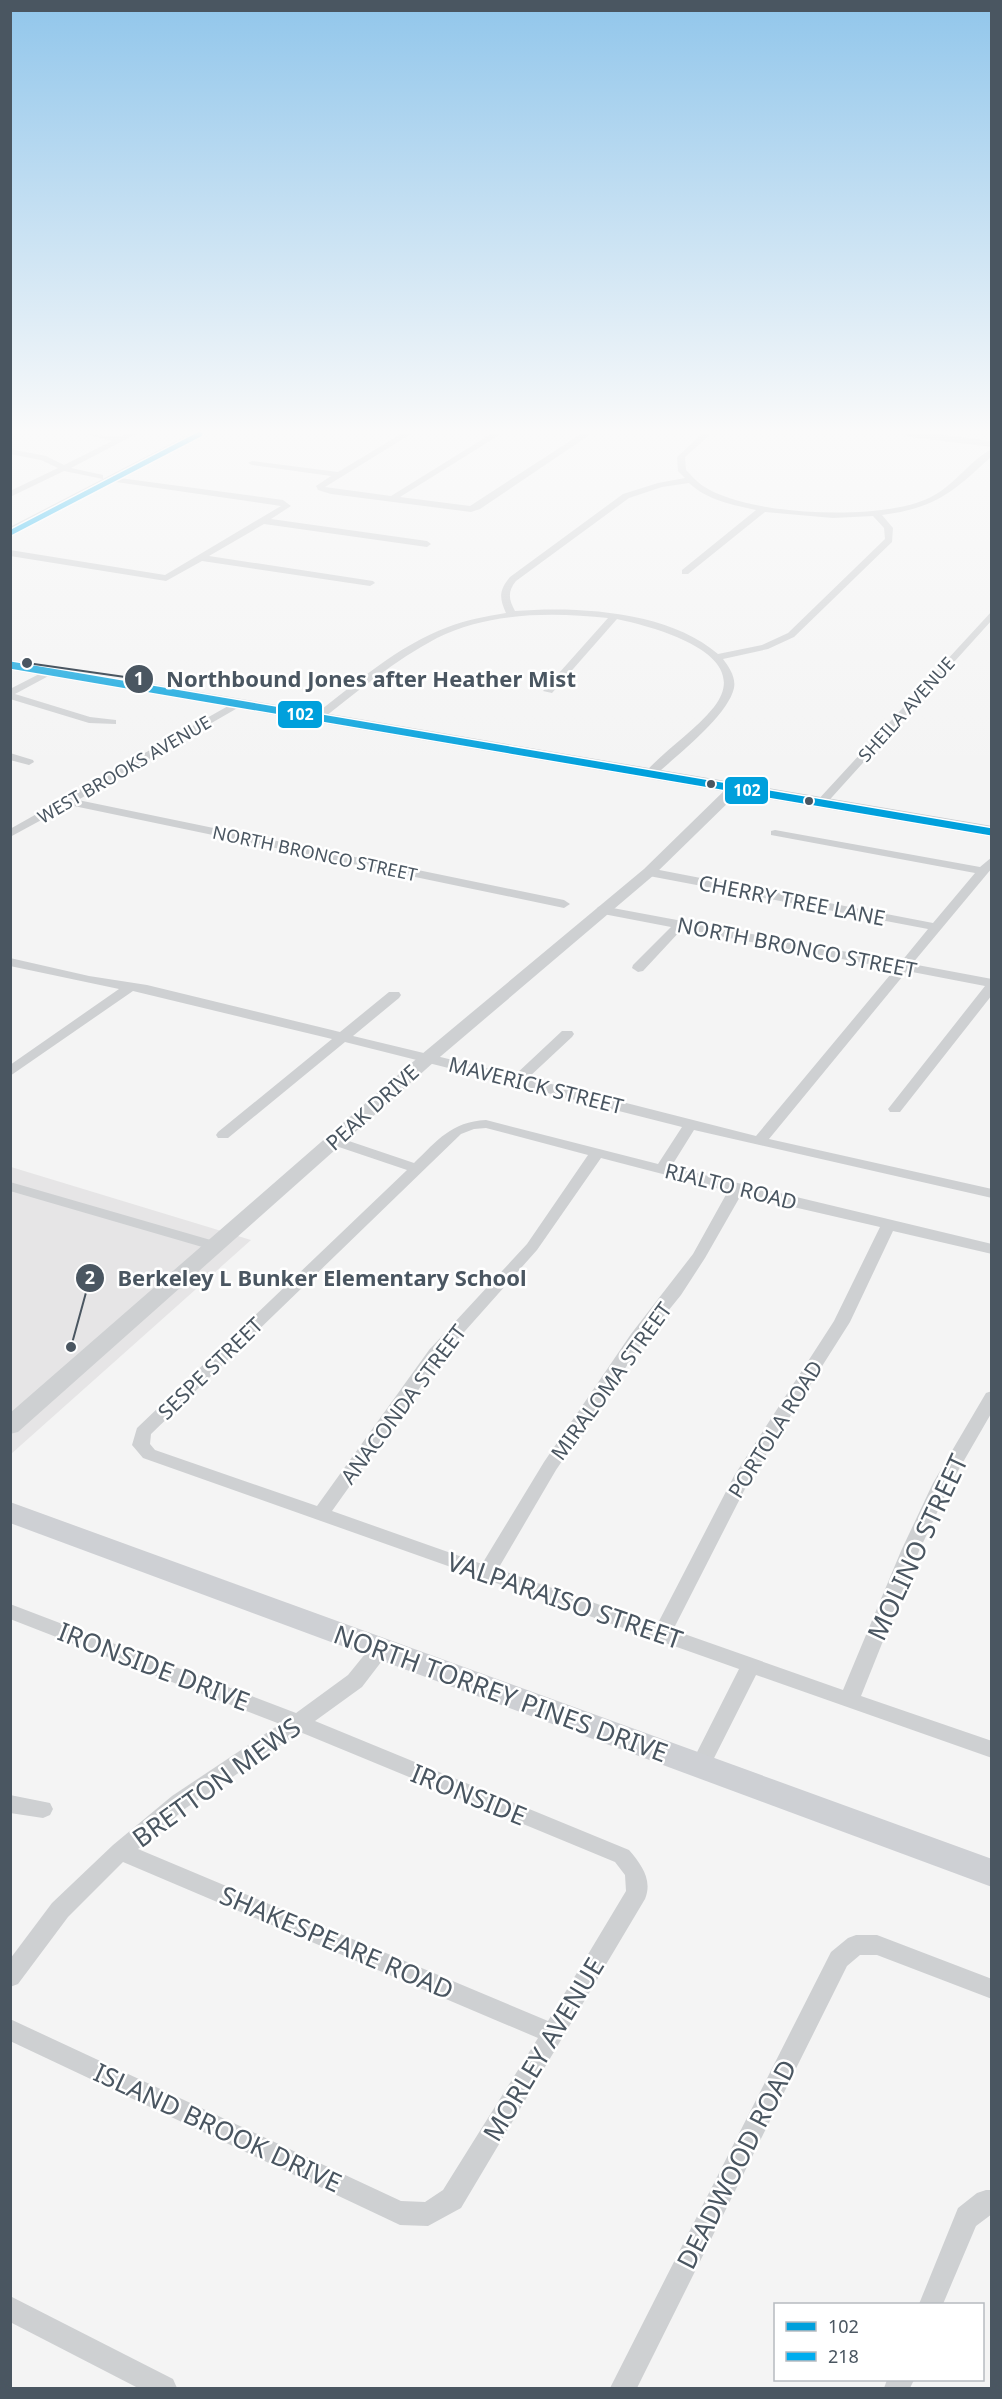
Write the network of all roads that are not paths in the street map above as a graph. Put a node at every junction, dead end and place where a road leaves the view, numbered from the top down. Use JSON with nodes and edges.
{"nodes":[{"id":1,"x":222,"y":546,"type":"edge"},
{"id":2,"x":558,"y":546,"type":"edge"},
{"id":3,"x":717,"y":546,"type":"edge"},
{"id":4,"x":883,"y":546,"type":"edge"},
{"id":5,"x":10,"y":554,"type":"edge"},
{"id":6,"x":202,"y":558,"type":"junction"},
{"id":7,"x":685,"y":572,"type":"dead end"},
{"id":8,"x":370,"y":583,"type":"dead end"},
{"id":9,"x":992,"y":614,"type":"edge"},
{"id":10,"x":512,"y":615,"type":"junction"},
{"id":11,"x":614,"y":617,"type":"junction"},
{"id":12,"x":717,"y":657,"type":"junction"},
{"id":13,"x":10,"y":665,"type":"edge"},
{"id":14,"x":51,"y":672,"type":"junction"},
{"id":15,"x":548,"y":691,"type":"dead end"},
{"id":16,"x":10,"y":694,"type":"edge"},
{"id":17,"x":237,"y":704,"type":"junction"},
{"id":18,"x":317,"y":718,"type":"junction"},
{"id":19,"x":112,"y":722,"type":"dead end"},
{"id":20,"x":10,"y":756,"type":"edge"},
{"id":21,"x":29,"y":762,"type":"dead end"},
{"id":22,"x":649,"y":775,"type":"junction"},
{"id":23,"x":734,"y":789,"type":"junction"},
{"id":24,"x":67,"y":801,"type":"junction"},
{"id":25,"x":820,"y":804,"type":"junction"},
{"id":26,"x":992,"y":832,"type":"edge"},
{"id":27,"x":775,"y":833,"type":"dead end"},
{"id":28,"x":10,"y":834,"type":"edge"},
{"id":29,"x":992,"y":860,"type":"edge"},
{"id":30,"x":982,"y":871,"type":"junction"},
{"id":31,"x":649,"y":872,"type":"junction"},
{"id":32,"x":564,"y":904,"type":"dead end"},
{"id":33,"x":602,"y":910,"type":"junction"},
{"id":34,"x":679,"y":925,"type":"junction"},
{"id":35,"x":935,"y":927,"type":"junction"},
{"id":36,"x":10,"y":962,"type":"edge"},
{"id":37,"x":904,"y":966,"type":"junction"},
{"id":38,"x":638,"y":968,"type":"dead end"},
{"id":39,"x":992,"y":984,"type":"edge"},
{"id":40,"x":130,"y":987,"type":"junction"},
{"id":41,"x":394,"y":995,"type":"dead end"},
{"id":42,"x":567,"y":1034,"type":"dead end"},
{"id":43,"x":344,"y":1036,"type":"junction"},
{"id":44,"x":428,"y":1058,"type":"junction"},
{"id":45,"x":10,"y":1072,"type":"edge"},
{"id":46,"x":518,"y":1080,"type":"junction"},
{"id":47,"x":895,"y":1109,"type":"dead end"},
{"id":48,"x":472,"y":1125,"type":"joint"},
{"id":49,"x":690,"y":1125,"type":"junction"},
{"id":50,"x":223,"y":1135,"type":"dead end"},
{"id":51,"x":760,"y":1140,"type":"junction"},
{"id":52,"x":335,"y":1141,"type":"junction"},
{"id":53,"x":597,"y":1153,"type":"junction"},
{"id":54,"x":417,"y":1169,"type":"junction"},
{"id":55,"x":662,"y":1170,"type":"junction"},
{"id":56,"x":10,"y":1186,"type":"edge"},
{"id":57,"x":737,"y":1189,"type":"junction"},
{"id":58,"x":992,"y":1194,"type":"edge"},
{"id":59,"x":889,"y":1224,"type":"junction"},
{"id":60,"x":216,"y":1246,"type":"junction"},
{"id":61,"x":992,"y":1249,"type":"edge"},
{"id":62,"x":992,"y":1397,"type":"edge"},
{"id":63,"x":10,"y":1426,"type":"edge"},
{"id":64,"x":141,"y":1445,"type":"joint"},
{"id":65,"x":10,"y":1512,"type":"edge"},
{"id":66,"x":320,"y":1515,"type":"junction"},
{"id":67,"x":486,"y":1573,"type":"junction"},
{"id":68,"x":10,"y":1611,"type":"edge"},
{"id":69,"x":662,"y":1634,"type":"junction"},
{"id":70,"x":381,"y":1648,"type":"junction"},
{"id":71,"x":751,"y":1665,"type":"junction"},
{"id":72,"x":849,"y":1700,"type":"junction"},
{"id":73,"x":296,"y":1724,"type":"junction"},
{"id":74,"x":992,"y":1750,"type":"edge"},
{"id":75,"x":700,"y":1766,"type":"junction"},
{"id":76,"x":10,"y":1804,"type":"edge"},
{"id":77,"x":43,"y":1809,"type":"dead end"},
{"id":78,"x":120,"y":1851,"type":"junction"},
{"id":79,"x":635,"y":1872,"type":"joint"},
{"id":80,"x":992,"y":1873,"type":"edge"},
{"id":81,"x":10,"y":1977,"type":"edge"},
{"id":82,"x":992,"y":1989,"type":"edge"},
{"id":83,"x":10,"y":2029,"type":"edge"},
{"id":84,"x":554,"y":2034,"type":"junction"},
{"id":85,"x":988,"y":2202,"type":"edge"},
{"id":86,"x":428,"y":2214,"type":"joint"},
{"id":87,"x":931,"y":2303,"type":"edge"},
{"id":88,"x":10,"y":2308,"type":"edge"},
{"id":89,"x":164,"y":2388,"type":"edge"},
{"id":90,"x":623,"y":2388,"type":"edge"}],
"edges":[{"from":1,"to":6,"type":"street"},
{"from":2,"to":10,"type":"street"},
{"from":3,"to":7,"type":"street"},
{"from":4,"to":12,"type":"street"},
{"from":5,"to":6,"type":"street"},
{"from":6,"to":8,"type":"street"},
{"from":9,"to":25,"type":"street","name":"SHEILA AVENUE"},
{"from":10,"to":11,"type":"street"},
{"from":10,"to":18,"type":"street"},
{"from":11,"to":12,"type":"street"},
{"from":11,"to":15,"type":"street"},
{"from":12,"to":22,"type":"street"},
{"from":13,"to":14,"type":"main road"},
{"from":14,"to":16,"type":"street"},
{"from":14,"to":17,"type":"main road"},
{"from":16,"to":19,"type":"street"},
{"from":17,"to":18,"type":"main road"},
{"from":17,"to":24,"type":"street","name":"WEST BROOKS AVENUE"},
{"from":18,"to":22,"type":"main road"},
{"from":20,"to":21,"type":"street"},
{"from":22,"to":23,"type":"main road"},
{"from":23,"to":25,"type":"main road"},
{"from":23,"to":31,"type":"street","name":"PEAK DRIVE"},
{"from":24,"to":28,"type":"street","name":"WEST BROOKS AVENUE"},
{"from":24,"to":32,"type":"street","name":"NORTH BRONCO STREET"},
{"from":25,"to":26,"type":"main road"},
{"from":27,"to":30,"type":"street"},
{"from":29,"to":30,"type":"street"},
{"from":30,"to":35,"type":"street"},
{"from":31,"to":33,"type":"street","name":"PEAK DRIVE"},
{"from":31,"to":35,"type":"street","name":"CHERRY TREE LANE"},
{"from":33,"to":34,"type":"street","name":"NORTH BRONCO STREET"},
{"from":33,"to":44,"type":"street","name":"PEAK DRIVE"},
{"from":34,"to":37,"type":"street","name":"NORTH BRONCO STREET"},
{"from":34,"to":38,"type":"street"},
{"from":35,"to":37,"type":"street"},
{"from":36,"to":40,"type":"street","name":"MAVERICK STREET"},
{"from":37,"to":39,"type":"street","name":"NORTH BRONCO STREET"},
{"from":37,"to":51,"type":"street"},
{"from":39,"to":47,"type":"street"},
{"from":40,"to":43,"type":"street","name":"MAVERICK STREET"},
{"from":40,"to":45,"type":"street"},
{"from":41,"to":43,"type":"street"},
{"from":42,"to":46,"type":"street"},
{"from":43,"to":44,"type":"street","name":"MAVERICK STREET"},
{"from":43,"to":50,"type":"street"},
{"from":44,"to":46,"type":"street","name":"MAVERICK STREET"},
{"from":44,"to":52,"type":"street","name":"PEAK DRIVE"},
{"from":46,"to":49,"type":"street","name":"MAVERICK STREET"},
{"from":48,"to":53,"type":"street","name":"RIALTO ROAD"},
{"from":48,"to":54,"type":"street","name":"SESPE STREET"},
{"from":49,"to":51,"type":"street","name":"MAVERICK STREET"},
{"from":49,"to":55,"type":"street"},
{"from":51,"to":58,"type":"street","name":"MAVERICK STREET"},
{"from":52,"to":54,"type":"street"},
{"from":52,"to":60,"type":"street","name":"PEAK DRIVE"},
{"from":53,"to":55,"type":"street","name":"RIALTO ROAD"},
{"from":53,"to":66,"type":"street","name":"ANACONDA STREET"},
{"from":54,"to":64,"type":"street","name":"SESPE STREET"},
{"from":55,"to":57,"type":"street","name":"RIALTO ROAD"},
{"from":56,"to":60,"type":"street"},
{"from":57,"to":59,"type":"street","name":"RIALTO ROAD"},
{"from":57,"to":67,"type":"street","name":"MIRALOMA STREET"},
{"from":59,"to":61,"type":"street","name":"RIALTO ROAD"},
{"from":59,"to":69,"type":"street","name":"PORTOLA ROAD"},
{"from":60,"to":63,"type":"street","name":"PEAK DRIVE"},
{"from":62,"to":72,"type":"street","name":"MOLINO STREET"},
{"from":64,"to":66,"type":"street","name":"VALPARAISO STREET"},
{"from":65,"to":70,"type":"main road","name":"NORTH TORREY PINES DRIVE"},
{"from":66,"to":67,"type":"street","name":"VALPARAISO STREET"},
{"from":67,"to":69,"type":"street","name":"VALPARAISO STREET"},
{"from":68,"to":73,"type":"street","name":"IRONSIDE DRIVE"},
{"from":69,"to":71,"type":"street","name":"VALPARAISO STREET"},
{"from":70,"to":73,"type":"street","name":"BRETTON MEWS"},
{"from":70,"to":75,"type":"main road","name":"NORTH TORREY PINES DRIVE"},
{"from":71,"to":72,"type":"street","name":"VALPARAISO STREET"},
{"from":71,"to":75,"type":"street"},
{"from":72,"to":74,"type":"street","name":"VALPARAISO STREET"},
{"from":73,"to":78,"type":"street","name":"BRETTON MEWS"},
{"from":73,"to":79,"type":"street","name":"IRONSIDE"},
{"from":75,"to":80,"type":"main road","name":"NORTH TORREY PINES DRIVE"},
{"from":76,"to":77,"type":"street"},
{"from":78,"to":81,"type":"street","name":"BRETTON MEWS"},
{"from":78,"to":84,"type":"street","name":"SHAKESPEARE ROAD"},
{"from":79,"to":84,"type":"street","name":"MORLEY AVENUE"},
{"from":82,"to":90,"type":"street","name":"DEADWOOD ROAD"},
{"from":83,"to":86,"type":"street","name":"ISLAND BROOK DRIVE"},
{"from":84,"to":86,"type":"street","name":"MORLEY AVENUE"},
{"from":85,"to":87,"type":"street"},
{"from":88,"to":89,"type":"street"}]}
